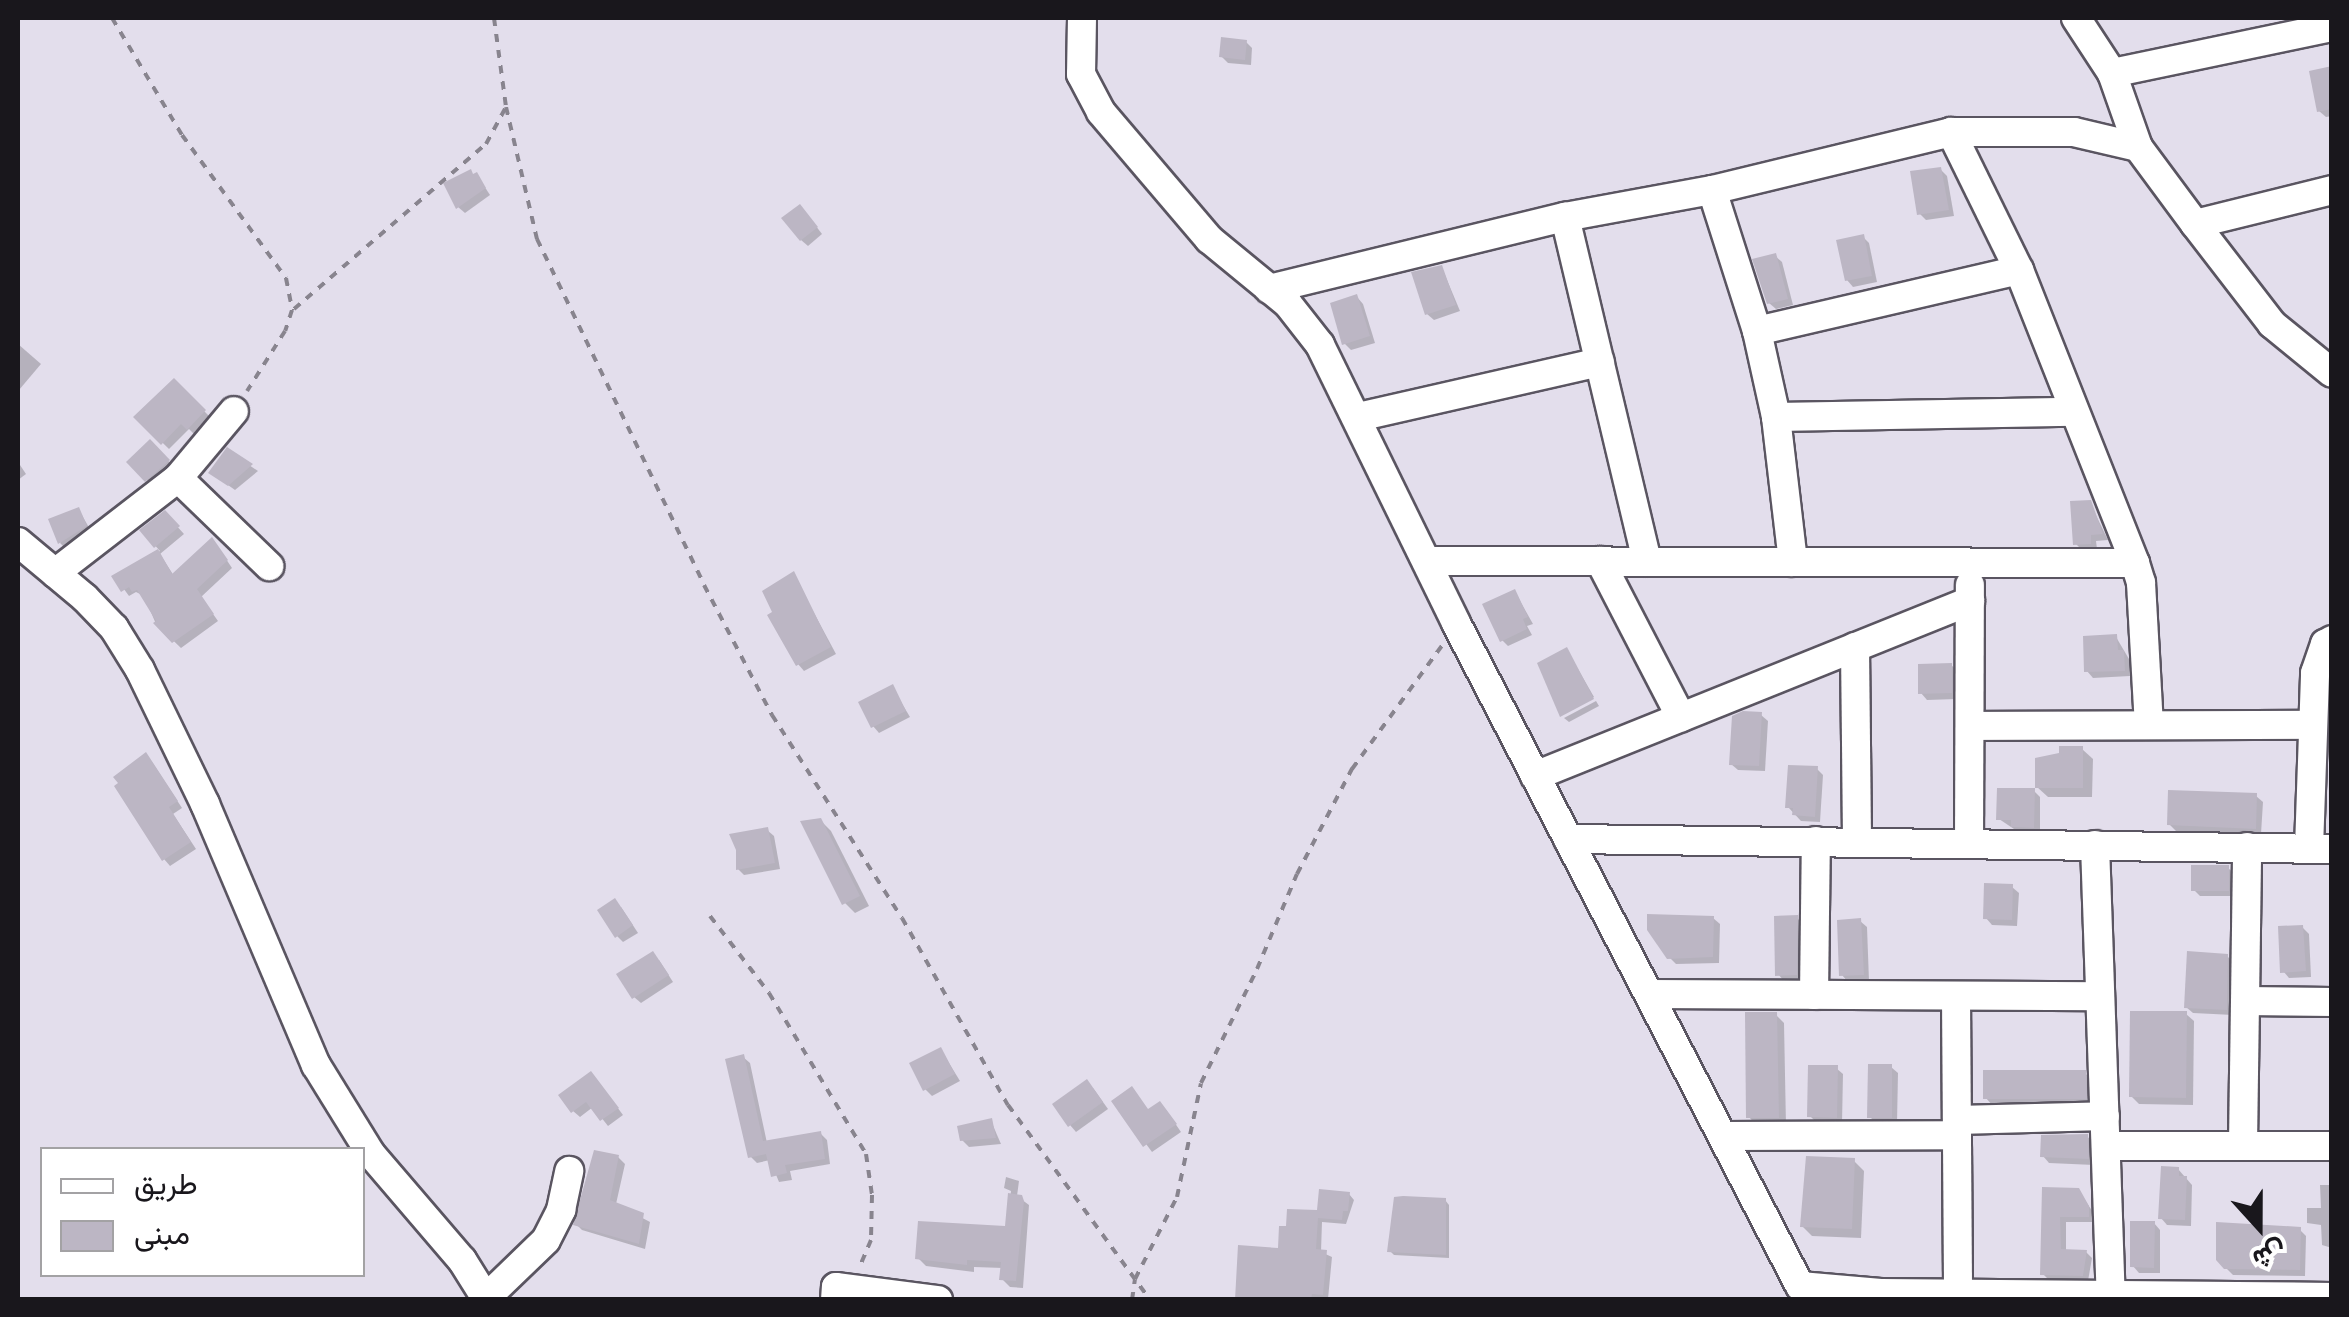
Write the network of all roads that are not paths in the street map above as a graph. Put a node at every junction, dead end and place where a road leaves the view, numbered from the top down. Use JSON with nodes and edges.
{"nodes":[{"id":1,"x":1082,"y":18,"type":"edge"},
{"id":2,"x":2076,"y":18,"type":"edge"},
{"id":3,"x":2332,"y":27,"type":"edge"},
{"id":4,"x":2112,"y":73,"type":"junction"},
{"id":5,"x":1950,"y":132,"type":"junction"},
{"id":6,"x":2138,"y":147,"type":"junction"},
{"id":7,"x":1712,"y":190,"type":"junction"},
{"id":8,"x":2332,"y":190,"type":"edge"},
{"id":9,"x":1565,"y":216,"type":"junction"},
{"id":10,"x":2195,"y":224,"type":"junction"},
{"id":11,"x":2019,"y":270,"type":"junction"},
{"id":12,"x":1269,"y":288,"type":"junction"},
{"id":13,"x":1757,"y":331,"type":"junction"},
{"id":14,"x":1600,"y":362,"type":"junction"},
{"id":15,"x":2332,"y":373,"type":"edge"},
{"id":16,"x":234,"y":411,"type":"road end"},
{"id":17,"x":2072,"y":412,"type":"junction"},
{"id":18,"x":1358,"y":417,"type":"junction"},
{"id":19,"x":1776,"y":417,"type":"junction"},
{"id":20,"x":178,"y":478,"type":"junction"},
{"id":21,"x":18,"y":542,"type":"edge"},
{"id":22,"x":1428,"y":561,"type":"junction"},
{"id":23,"x":1647,"y":561,"type":"junction"},
{"id":24,"x":1600,"y":562,"type":"junction"},
{"id":25,"x":1793,"y":562,"type":"junction"},
{"id":26,"x":2135,"y":563,"type":"junction"},
{"id":27,"x":1970,"y":564,"type":"junction"},
{"id":28,"x":269,"y":566,"type":"dead end"},
{"id":29,"x":55,"y":573,"type":"junction"},
{"id":30,"x":1970,"y":601,"type":"junction"},
{"id":31,"x":2332,"y":640,"type":"edge"},
{"id":32,"x":1855,"y":647,"type":"junction"},
{"id":33,"x":1681,"y":717,"type":"junction"},
{"id":34,"x":2149,"y":725,"type":"junction"},
{"id":35,"x":2313,"y":725,"type":"junction"},
{"id":36,"x":1970,"y":726,"type":"junction"},
{"id":37,"x":1535,"y":776,"type":"junction"},
{"id":38,"x":1568,"y":839,"type":"junction"},
{"id":39,"x":1816,"y":841,"type":"junction"},
{"id":40,"x":1857,"y":842,"type":"junction"},
{"id":41,"x":1969,"y":844,"type":"junction"},
{"id":42,"x":2095,"y":845,"type":"junction"},
{"id":43,"x":2247,"y":848,"type":"junction"},
{"id":44,"x":2320,"y":848,"type":"edge"},
{"id":45,"x":1649,"y":994,"type":"junction"},
{"id":46,"x":1814,"y":995,"type":"junction"},
{"id":47,"x":1956,"y":996,"type":"junction"},
{"id":48,"x":2100,"y":996,"type":"junction"},
{"id":49,"x":2246,"y":1001,"type":"junction"},
{"id":50,"x":2332,"y":1002,"type":"edge"},
{"id":51,"x":2105,"y":1116,"type":"junction"},
{"id":52,"x":1957,"y":1127,"type":"junction"},
{"id":53,"x":1723,"y":1136,"type":"junction"},
{"id":54,"x":2106,"y":1146,"type":"junction"},
{"id":55,"x":2244,"y":1146,"type":"junction"},
{"id":56,"x":2332,"y":1146,"type":"edge"},
{"id":57,"x":569,"y":1170,"type":"dead end"},
{"id":58,"x":836,"y":1294,"type":"edge"},
{"id":59,"x":2111,"y":1294,"type":"junction"},
{"id":60,"x":1958,"y":1295,"type":"junction"},
{"id":61,"x":1882,"y":1296,"type":"edge"},
{"id":62,"x":2332,"y":1297,"type":"edge"},
{"id":63,"x":486,"y":1299,"type":"edge"},
{"id":64,"x":2225,"y":1299,"type":"edge"},
{"id":65,"x":938,"y":1300,"type":"edge"}],
"edges":[{"from":1,"to":12,"type":"street"},
{"from":2,"to":4,"type":"street"},
{"from":3,"to":4,"type":"street"},
{"from":4,"to":6,"type":"street"},
{"from":5,"to":6,"type":"street"},
{"from":5,"to":7,"type":"street"},
{"from":5,"to":11,"type":"street"},
{"from":6,"to":10,"type":"street"},
{"from":7,"to":9,"type":"street"},
{"from":7,"to":13,"type":"street"},
{"from":8,"to":10,"type":"street"},
{"from":9,"to":12,"type":"street"},
{"from":9,"to":14,"type":"street"},
{"from":10,"to":15,"type":"street"},
{"from":11,"to":13,"type":"street"},
{"from":11,"to":17,"type":"street"},
{"from":12,"to":18,"type":"street"},
{"from":13,"to":19,"type":"street"},
{"from":14,"to":18,"type":"street"},
{"from":14,"to":23,"type":"street"},
{"from":16,"to":20,"type":"street"},
{"from":17,"to":19,"type":"street"},
{"from":17,"to":26,"type":"street"},
{"from":18,"to":22,"type":"street"},
{"from":19,"to":25,"type":"street"},
{"from":20,"to":28,"type":"street"},
{"from":20,"to":29,"type":"street"},
{"from":21,"to":29,"type":"street"},
{"from":22,"to":24,"type":"street"},
{"from":22,"to":37,"type":"street"},
{"from":23,"to":24,"type":"street"},
{"from":23,"to":25,"type":"street"},
{"from":24,"to":33,"type":"street"},
{"from":25,"to":27,"type":"street"},
{"from":26,"to":27,"type":"street"},
{"from":26,"to":34,"type":"street"},
{"from":27,"to":30,"type":"street"},
{"from":29,"to":63,"type":"street"},
{"from":30,"to":32,"type":"street"},
{"from":30,"to":36,"type":"street"},
{"from":31,"to":35,"type":"street"},
{"from":32,"to":33,"type":"street"},
{"from":32,"to":40,"type":"street"},
{"from":33,"to":37,"type":"street"},
{"from":34,"to":35,"type":"street"},
{"from":34,"to":36,"type":"street"},
{"from":35,"to":44,"type":"street"},
{"from":36,"to":41,"type":"street"},
{"from":37,"to":38,"type":"street"},
{"from":38,"to":39,"type":"street"},
{"from":38,"to":45,"type":"street"},
{"from":39,"to":40,"type":"street"},
{"from":39,"to":46,"type":"street"},
{"from":40,"to":41,"type":"street"},
{"from":41,"to":42,"type":"street"},
{"from":42,"to":43,"type":"street"},
{"from":42,"to":48,"type":"street"},
{"from":43,"to":44,"type":"street"},
{"from":43,"to":49,"type":"street"},
{"from":45,"to":46,"type":"street"},
{"from":45,"to":53,"type":"street"},
{"from":46,"to":47,"type":"street"},
{"from":47,"to":48,"type":"street"},
{"from":47,"to":52,"type":"street"},
{"from":48,"to":51,"type":"street"},
{"from":49,"to":50,"type":"street"},
{"from":49,"to":55,"type":"street"},
{"from":51,"to":52,"type":"street"},
{"from":51,"to":54,"type":"street"},
{"from":52,"to":53,"type":"street"},
{"from":52,"to":60,"type":"street"},
{"from":53,"to":61,"type":"street"},
{"from":54,"to":55,"type":"street"},
{"from":54,"to":59,"type":"street"},
{"from":55,"to":56,"type":"street"},
{"from":57,"to":63,"type":"street"},
{"from":58,"to":65,"type":"street"},
{"from":59,"to":60,"type":"street"},
{"from":59,"to":64,"type":"street"},
{"from":60,"to":61,"type":"street"},
{"from":62,"to":64,"type":"street"}]}
